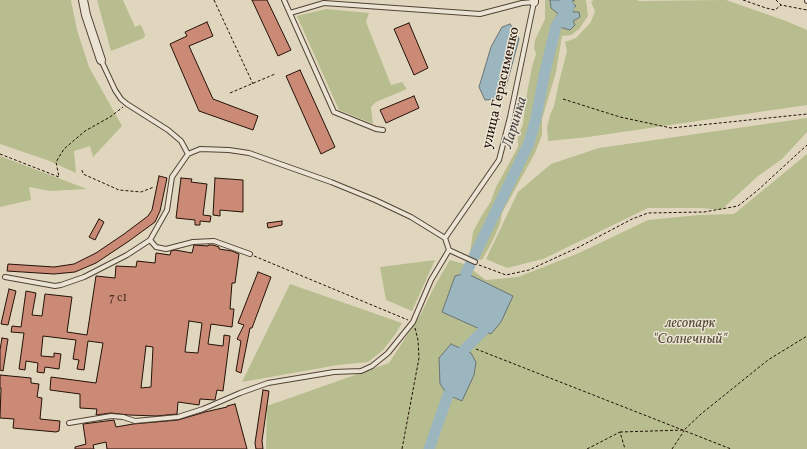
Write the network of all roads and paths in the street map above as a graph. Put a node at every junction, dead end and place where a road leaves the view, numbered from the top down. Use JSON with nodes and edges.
{"nodes":[{"id":1,"x":83,"y":0,"type":"edge"},
{"id":2,"x":214,"y":0,"type":"edge"},
{"id":3,"x":284,"y":0,"type":"edge"},
{"id":4,"x":743,"y":0,"type":"edge"},
{"id":5,"x":776,"y":0,"type":"edge"},
{"id":6,"x":521,"y":1,"type":"edge"},
{"id":7,"x":534,"y":1,"type":"edge"},
{"id":8,"x":781,"y":5,"type":"junction"},
{"id":9,"x":807,"y":10,"type":"edge"},
{"id":10,"x":290,"y":13,"type":"junction"},
{"id":11,"x":101,"y":60,"type":"joint"},
{"id":12,"x":275,"y":74,"type":"dead end"},
{"id":13,"x":253,"y":84,"type":"junction"},
{"id":14,"x":230,"y":93,"type":"dead end"},
{"id":15,"x":563,"y":99,"type":"dead end"},
{"id":16,"x":127,"y":104,"type":"junction"},
{"id":17,"x":807,"y":114,"type":"edge"},
{"id":18,"x":383,"y":130,"type":"dead end"},
{"id":19,"x":807,"y":145,"type":"edge"},
{"id":20,"x":0,"y":154,"type":"edge"},
{"id":21,"x":188,"y":154,"type":"junction"},
{"id":22,"x":82,"y":170,"type":"dead end"},
{"id":23,"x":154,"y":187,"type":"dead end"},
{"id":24,"x":445,"y":238,"type":"junction"},
{"id":25,"x":150,"y":240,"type":"junction"},
{"id":26,"x":449,"y":250,"type":"junction"},
{"id":27,"x":250,"y":254,"type":"joint"},
{"id":28,"x":475,"y":262,"type":"joint"},
{"id":29,"x":5,"y":277,"type":"dead end"},
{"id":30,"x":413,"y":322,"type":"junction"},
{"id":31,"x":807,"y":336,"type":"edge"},
{"id":32,"x":476,"y":349,"type":"dead end"},
{"id":33,"x":69,"y":423,"type":"dead end"},
{"id":34,"x":684,"y":430,"type":"junction"},
{"id":35,"x":620,"y":432,"type":"junction"},
{"id":36,"x":402,"y":449,"type":"edge"},
{"id":37,"x":587,"y":449,"type":"edge"},
{"id":38,"x":625,"y":449,"type":"edge"},
{"id":39,"x":672,"y":449,"type":"edge"},
{"id":40,"x":732,"y":449,"type":"edge"}],
"edges":[{"from":1,"to":11,"type":"street"},
{"from":2,"to":13,"type":"path"},
{"from":3,"to":10,"type":"lane"},
{"from":4,"to":8,"type":"path"},
{"from":5,"to":8,"type":"path"},
{"from":6,"to":7,"type":"lane"},
{"from":6,"to":10,"type":"lane"},
{"from":7,"to":24,"type":"lane","name":"улица Герасименко"},
{"from":8,"to":9,"type":"path"},
{"from":10,"to":18,"type":"lane"},
{"from":11,"to":16,"type":"lane"},
{"from":12,"to":13,"type":"path"},
{"from":13,"to":14,"type":"path"},
{"from":15,"to":17,"type":"path"},
{"from":16,"to":20,"type":"path"},
{"from":16,"to":21,"type":"lane"},
{"from":19,"to":28,"type":"path"},
{"from":21,"to":24,"type":"lane"},
{"from":21,"to":25,"type":"lane"},
{"from":22,"to":23,"type":"path"},
{"from":24,"to":26,"type":"lane"},
{"from":25,"to":27,"type":"lane"},
{"from":25,"to":29,"type":"lane"},
{"from":26,"to":28,"type":"lane"},
{"from":26,"to":30,"type":"lane"},
{"from":27,"to":30,"type":"path"},
{"from":30,"to":33,"type":"lane"},
{"from":30,"to":36,"type":"path"},
{"from":31,"to":34,"type":"path"},
{"from":32,"to":34,"type":"path"},
{"from":34,"to":35,"type":"path"},
{"from":34,"to":39,"type":"path"},
{"from":34,"to":40,"type":"path"},
{"from":35,"to":37,"type":"path"},
{"from":35,"to":38,"type":"path"}]}
